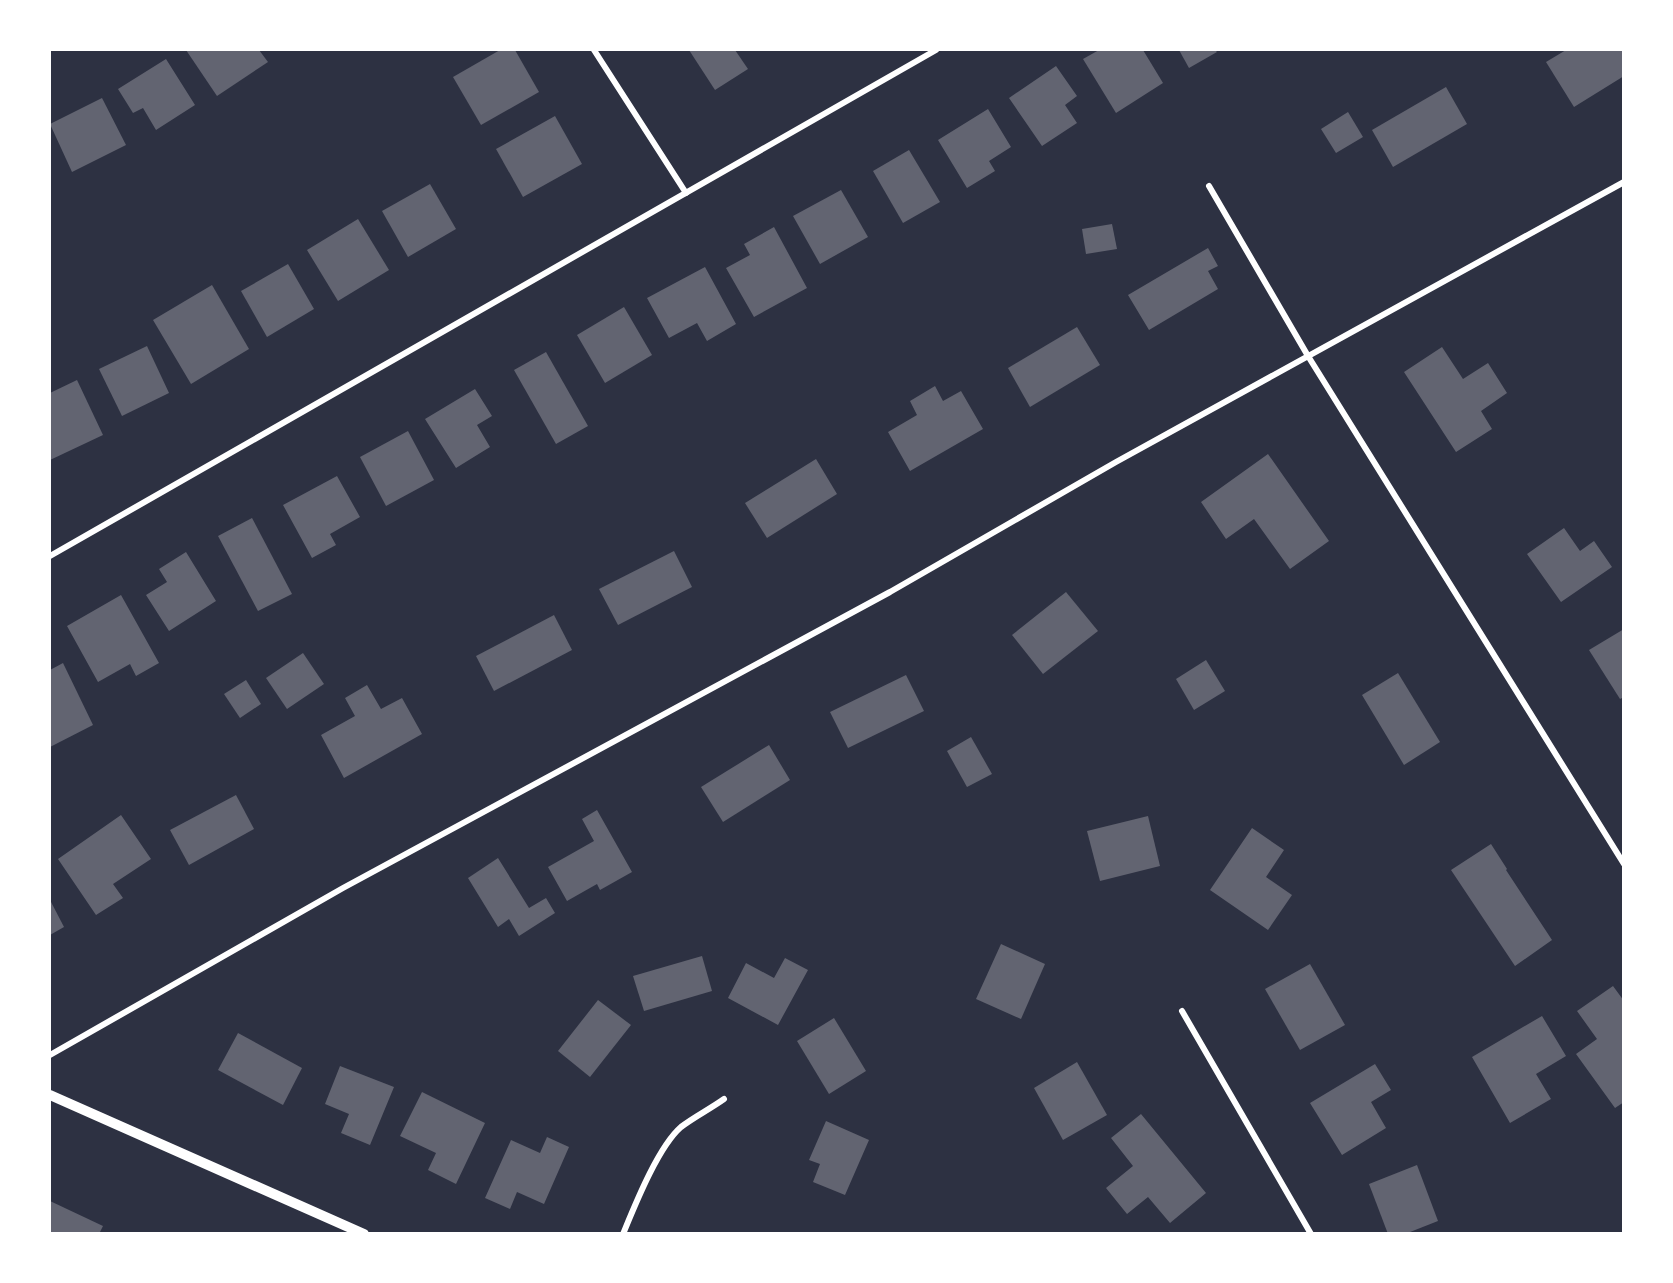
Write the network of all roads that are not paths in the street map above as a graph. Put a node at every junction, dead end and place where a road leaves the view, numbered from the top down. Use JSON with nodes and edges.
{"nodes":[{"id":1,"x":594,"y":50,"type":"edge"},
{"id":2,"x":936,"y":50,"type":"edge"},
{"id":3,"x":1623,"y":182,"type":"edge"},
{"id":4,"x":1209,"y":186,"type":"dead end"},
{"id":5,"x":686,"y":193,"type":"junction"},
{"id":6,"x":1308,"y":356,"type":"junction"},
{"id":7,"x":50,"y":556,"type":"edge"},
{"id":8,"x":1623,"y":864,"type":"edge"},
{"id":9,"x":1182,"y":1011,"type":"dead end"},
{"id":10,"x":50,"y":1055,"type":"edge"},
{"id":11,"x":50,"y":1095,"type":"edge"},
{"id":12,"x":724,"y":1100,"type":"dead end"},
{"id":13,"x":364,"y":1233,"type":"edge"},
{"id":14,"x":623,"y":1233,"type":"edge"},
{"id":15,"x":1311,"y":1233,"type":"edge"}],
"edges":[{"from":1,"to":5,"type":"street"},
{"from":2,"to":5,"type":"street"},
{"from":3,"to":6,"type":"street"},
{"from":4,"to":6,"type":"street"},
{"from":5,"to":7,"type":"street"},
{"from":6,"to":8,"type":"street"},
{"from":6,"to":10,"type":"street"},
{"from":9,"to":15,"type":"street"},
{"from":11,"to":13,"type":"street"},
{"from":12,"to":14,"type":"street"}]}
